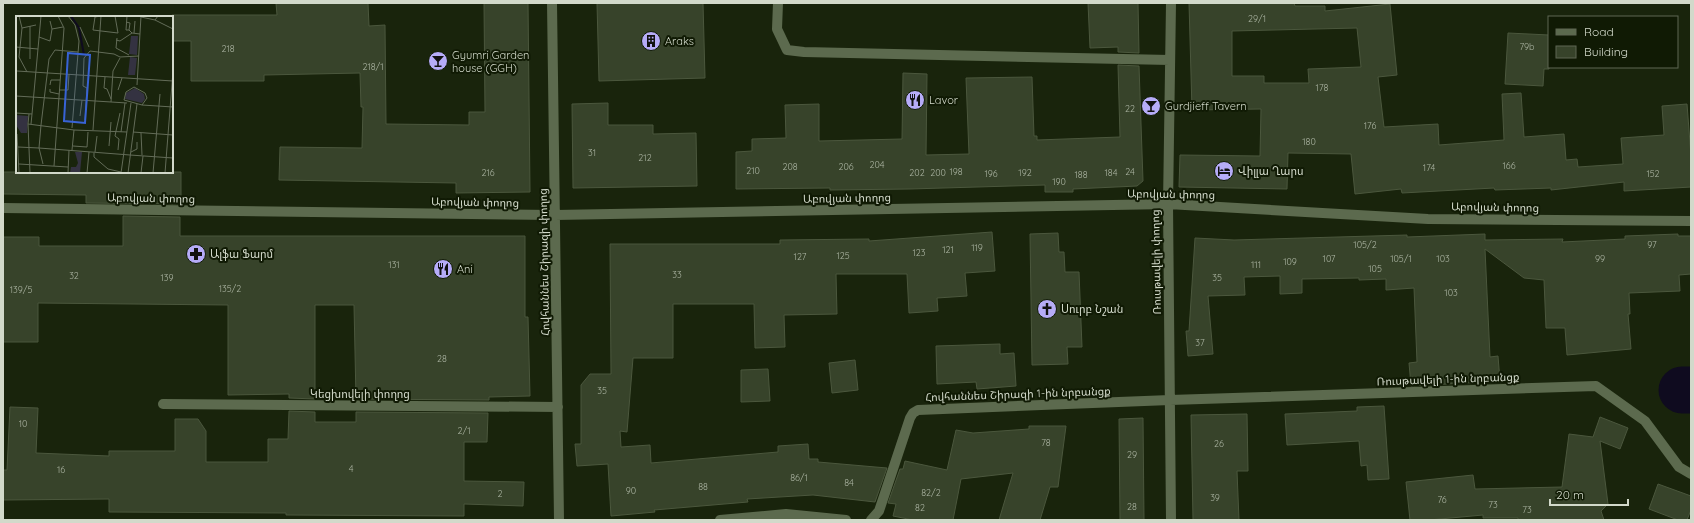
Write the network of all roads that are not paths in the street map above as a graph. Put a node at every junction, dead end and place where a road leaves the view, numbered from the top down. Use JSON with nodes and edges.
{"nodes":[{"id":1,"x":552,"y":3,"type":"edge"},
{"id":2,"x":778,"y":3,"type":"edge"},
{"id":3,"x":1171,"y":3,"type":"edge"},
{"id":4,"x":1170,"y":60,"type":"junction"},
{"id":5,"x":1168,"y":204,"type":"junction"},
{"id":6,"x":3,"y":208,"type":"edge"},
{"id":7,"x":555,"y":215,"type":"junction"},
{"id":8,"x":1691,"y":221,"type":"edge"},
{"id":9,"x":1170,"y":400,"type":"junction"},
{"id":10,"x":163,"y":404,"type":"dead end"},
{"id":11,"x":558,"y":407,"type":"junction"},
{"id":12,"x":1691,"y":474,"type":"edge"},
{"id":13,"x":559,"y":520,"type":"edge"},
{"id":14,"x":720,"y":520,"type":"edge"},
{"id":15,"x":846,"y":520,"type":"edge"},
{"id":16,"x":871,"y":520,"type":"edge"},
{"id":17,"x":1171,"y":520,"type":"edge"}],
"edges":[{"from":1,"to":7,"type":"street","name":"Հովհաննես Շիրազի փողոց"},
{"from":2,"to":4,"type":"street"},
{"from":3,"to":4,"type":"street","name":"Ռուսթավելի փողոց"},
{"from":4,"to":5,"type":"street","name":"Ռուսթավելի փողոց"},
{"from":5,"to":7,"type":"street","name":"Աբովյան փողոց"},
{"from":5,"to":8,"type":"street","name":"Աբովյան փողոց"},
{"from":5,"to":9,"type":"street","name":"Ռուսթավելի փողոց"},
{"from":6,"to":7,"type":"street","name":"Աբովյան փողոց"},
{"from":7,"to":11,"type":"street","name":"Հովհաննես Շիրազի փողոց"},
{"from":9,"to":12,"type":"street","name":"Ռուսթավելի 1-ին նրբանցք"},
{"from":9,"to":16,"type":"street","name":"Հովհաննես Շիրազի 1-ին նրբանցք"},
{"from":9,"to":17,"type":"street","name":"Ռուսթավելի փողոց"},
{"from":10,"to":11,"type":"street","name":"Կեցխովելի փողոց"},
{"from":11,"to":13,"type":"street","name":"Հովհաննես Շիրազի փողոց"},
{"from":14,"to":15,"type":"street"}]}
